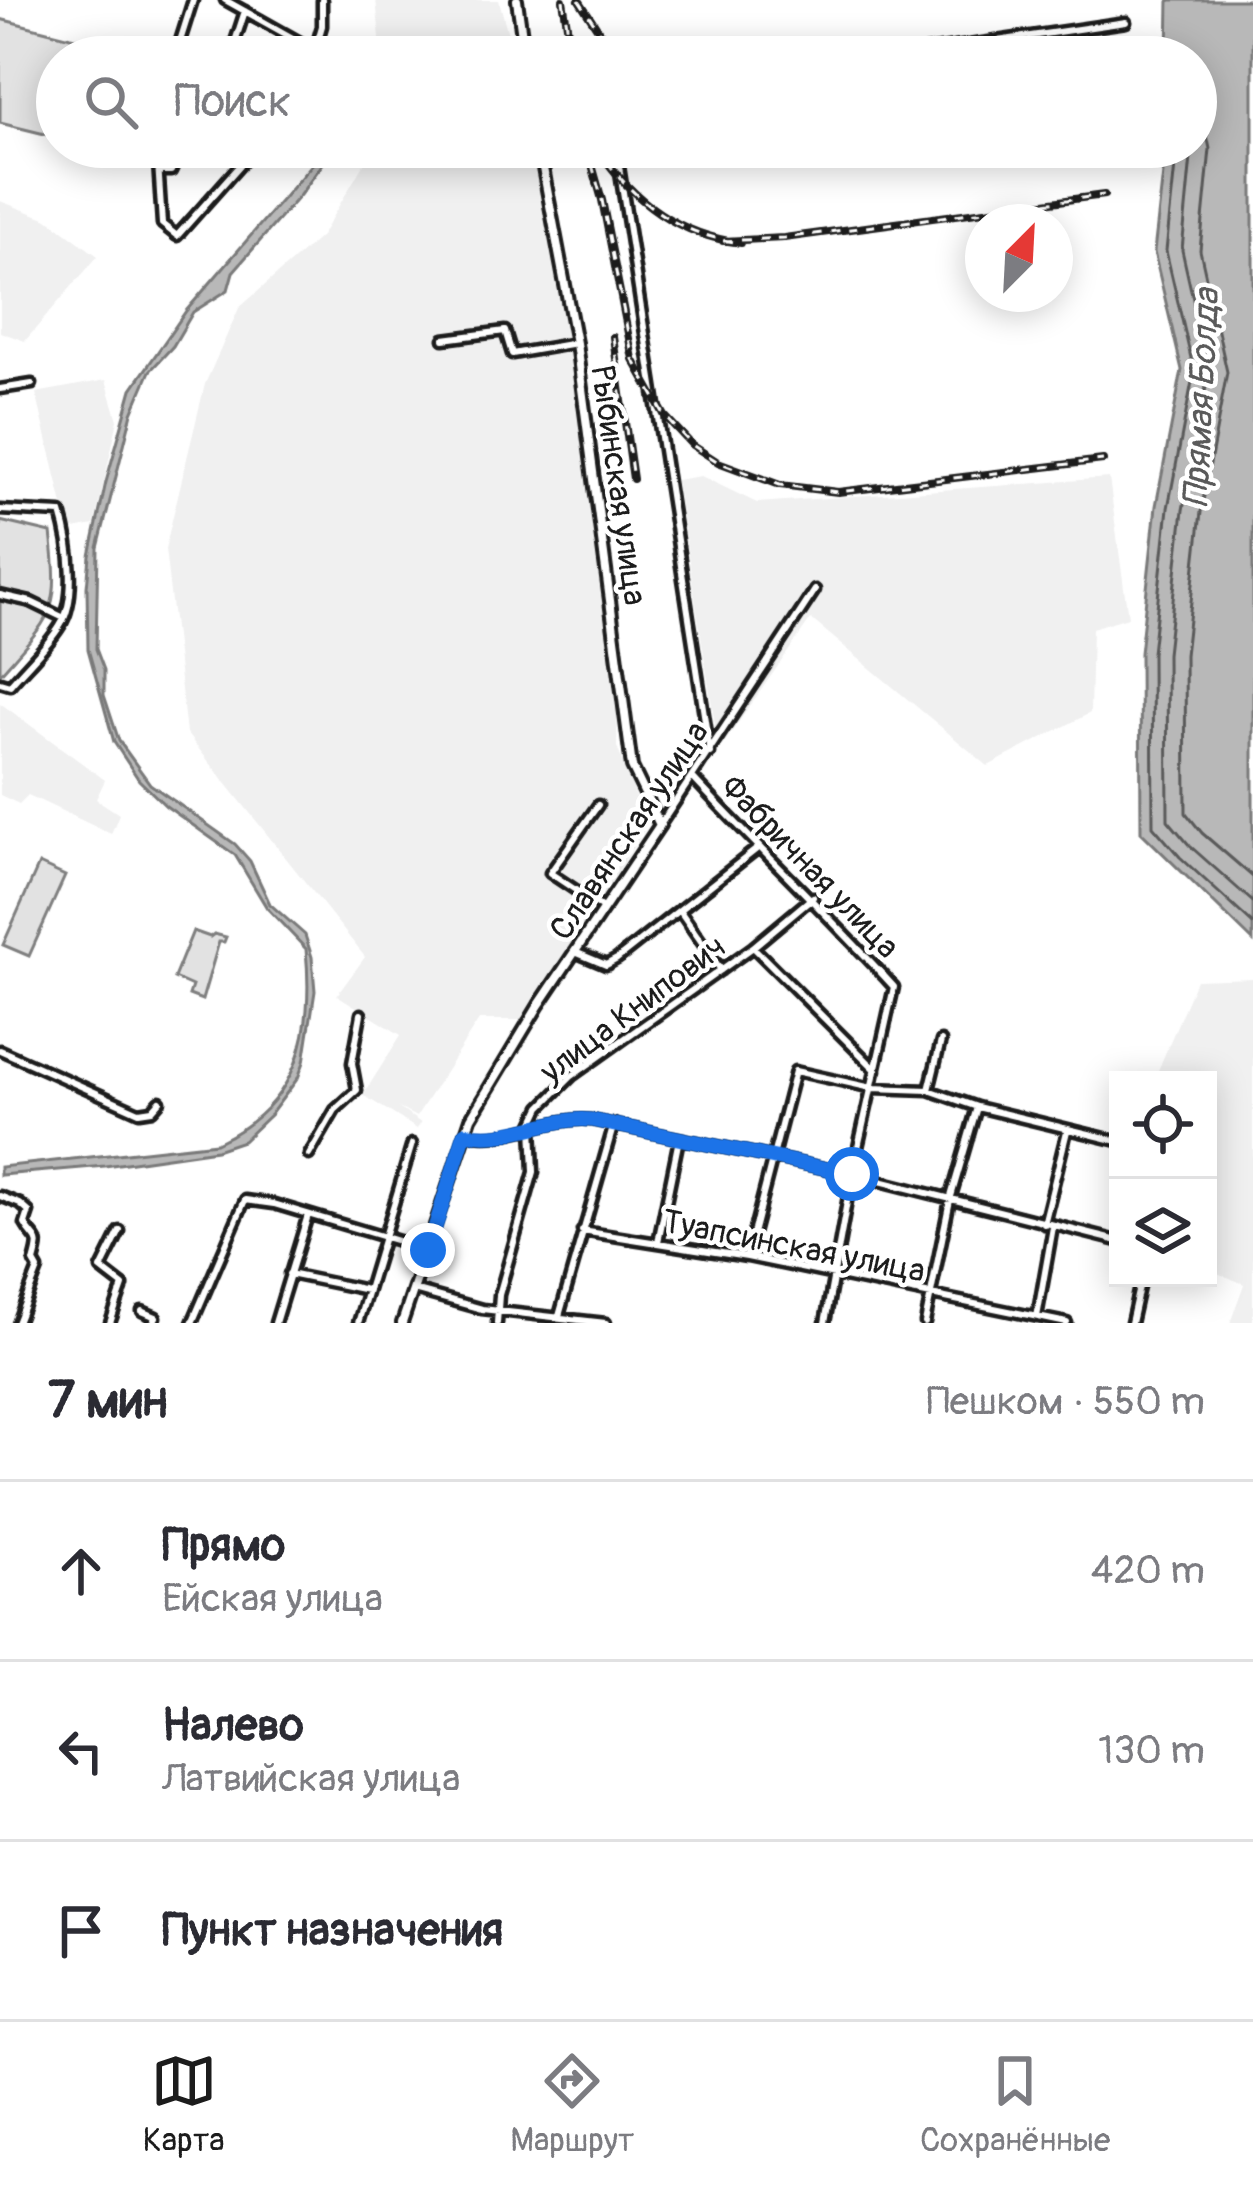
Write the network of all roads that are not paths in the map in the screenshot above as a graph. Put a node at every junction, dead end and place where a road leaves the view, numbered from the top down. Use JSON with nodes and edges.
{"nodes":[{"id":1,"x":193,"y":0,"type":"edge"},
{"id":2,"x":225,"y":0,"type":"edge"},
{"id":3,"x":322,"y":0,"type":"edge"},
{"id":4,"x":517,"y":0,"type":"edge"},
{"id":5,"x":245,"y":11,"type":"junction"},
{"id":6,"x":1126,"y":22,"type":"dead end"},
{"id":7,"x":522,"y":34,"type":"edge"},
{"id":8,"x":182,"y":36,"type":"edge"},
{"id":9,"x":237,"y":36,"type":"edge"},
{"id":10,"x":285,"y":36,"type":"edge"},
{"id":11,"x":317,"y":36,"type":"edge"},
{"id":12,"x":1030,"y":36,"type":"edge"},
{"id":13,"x":159,"y":168,"type":"edge"},
{"id":14,"x":172,"y":168,"type":"edge"},
{"id":15,"x":237,"y":168,"type":"edge"},
{"id":16,"x":543,"y":168,"type":"edge"},
{"id":17,"x":619,"y":168,"type":"edge"},
{"id":18,"x":161,"y":171,"type":"junction"},
{"id":19,"x":444,"y":339,"type":"dead end"},
{"id":20,"x":576,"y":343,"type":"junction"},
{"id":21,"x":32,"y":384,"type":"dead end"},
{"id":22,"x":0,"y":389,"type":"edge"},
{"id":23,"x":0,"y":510,"type":"edge"},
{"id":24,"x":815,"y":590,"type":"dead end"},
{"id":25,"x":0,"y":595,"type":"edge"},
{"id":26,"x":64,"y":618,"type":"junction"},
{"id":27,"x":0,"y":682,"type":"edge"},
{"id":28,"x":710,"y":753,"type":"junction"},
{"id":29,"x":693,"y":778,"type":"junction"},
{"id":30,"x":598,"y":805,"type":"dead end"},
{"id":31,"x":660,"y":826,"type":"junction"},
{"id":32,"x":758,"y":848,"type":"junction"},
{"id":33,"x":813,"y":897,"type":"junction"},
{"id":34,"x":604,"y":909,"type":"junction"},
{"id":35,"x":680,"y":911,"type":"junction"},
{"id":36,"x":754,"y":947,"type":"junction"},
{"id":37,"x":575,"y":952,"type":"junction"},
{"id":38,"x":721,"y":970,"type":"junction"},
{"id":39,"x":361,"y":1014,"type":"dead end"},
{"id":40,"x":941,"y":1041,"type":"dead end"},
{"id":41,"x":0,"y":1050,"type":"edge"},
{"id":42,"x":876,"y":1070,"type":"junction"},
{"id":43,"x":872,"y":1088,"type":"junction"},
{"id":44,"x":929,"y":1090,"type":"junction"},
{"id":45,"x":160,"y":1101,"type":"dead end"},
{"id":46,"x":977,"y":1107,"type":"junction"},
{"id":47,"x":614,"y":1124,"type":"junction"},
{"id":48,"x":532,"y":1126,"type":"junction"},
{"id":49,"x":1067,"y":1131,"type":"junction"},
{"id":50,"x":465,"y":1133,"type":"junction"},
{"id":51,"x":679,"y":1139,"type":"junction"},
{"id":52,"x":1109,"y":1140,"type":"edge"},
{"id":53,"x":412,"y":1144,"type":"dead end"},
{"id":54,"x":309,"y":1155,"type":"dead end"},
{"id":55,"x":774,"y":1158,"type":"junction"},
{"id":56,"x":852,"y":1174,"type":"junction"},
{"id":57,"x":0,"y":1196,"type":"edge"},
{"id":58,"x":950,"y":1200,"type":"junction"},
{"id":59,"x":308,"y":1215,"type":"junction"},
{"id":60,"x":1049,"y":1225,"type":"junction"},
{"id":61,"x":119,"y":1231,"type":"dead end"},
{"id":62,"x":582,"y":1232,"type":"junction"},
{"id":63,"x":385,"y":1237,"type":"junction"},
{"id":64,"x":1109,"y":1239,"type":"edge"},
{"id":65,"x":658,"y":1242,"type":"junction"},
{"id":66,"x":428,"y":1250,"type":"junction"},
{"id":67,"x":747,"y":1257,"type":"junction"},
{"id":68,"x":289,"y":1274,"type":"junction"},
{"id":69,"x":836,"y":1277,"type":"junction"},
{"id":70,"x":1139,"y":1287,"type":"edge"},
{"id":71,"x":367,"y":1290,"type":"junction"},
{"id":72,"x":414,"y":1290,"type":"junction"},
{"id":73,"x":930,"y":1296,"type":"junction"},
{"id":74,"x":496,"y":1310,"type":"junction"},
{"id":75,"x":142,"y":1311,"type":"dead end"},
{"id":76,"x":559,"y":1316,"type":"junction"},
{"id":77,"x":1036,"y":1317,"type":"junction"},
{"id":78,"x":17,"y":1323,"type":"edge"},
{"id":79,"x":110,"y":1323,"type":"edge"},
{"id":80,"x":153,"y":1323,"type":"edge"},
{"id":81,"x":192,"y":1323,"type":"edge"},
{"id":82,"x":275,"y":1323,"type":"edge"},
{"id":83,"x":358,"y":1323,"type":"edge"},
{"id":84,"x":403,"y":1323,"type":"edge"},
{"id":85,"x":497,"y":1323,"type":"edge"},
{"id":86,"x":606,"y":1323,"type":"edge"},
{"id":87,"x":825,"y":1323,"type":"edge"},
{"id":88,"x":925,"y":1323,"type":"edge"},
{"id":89,"x":1067,"y":1323,"type":"edge"},
{"id":90,"x":1131,"y":1323,"type":"edge"}],
"edges":[{"from":1,"to":8,"type":"street"},
{"from":2,"to":5,"type":"street"},
{"from":3,"to":11,"type":"street"},
{"from":4,"to":7,"type":"main road"},
{"from":5,"to":9,"type":"street"},
{"from":5,"to":10,"type":"street"},
{"from":6,"to":12,"type":"street"},
{"from":13,"to":18,"type":"street"},
{"from":14,"to":18,"type":"street"},
{"from":15,"to":18,"type":"street"},
{"from":16,"to":20,"type":"main road","name":"Рыбинская улица"},
{"from":17,"to":28,"type":"street"},
{"from":19,"to":20,"type":"street"},
{"from":20,"to":31,"type":"main road","name":"Рыбинская улица"},
{"from":21,"to":22,"type":"street"},
{"from":23,"to":26,"type":"street"},
{"from":24,"to":28,"type":"street","name":"Славянская улица"},
{"from":25,"to":26,"type":"street"},
{"from":26,"to":27,"type":"street"},
{"from":28,"to":29,"type":"street","name":"Славянская улица"},
{"from":29,"to":31,"type":"street","name":"Славянская улица"},
{"from":29,"to":32,"type":"street","name":"Фабричная улица"},
{"from":30,"to":34,"type":"street"},
{"from":31,"to":34,"type":"main road","name":"Славянская улица"},
{"from":32,"to":33,"type":"street","name":"Фабричная улица"},
{"from":32,"to":35,"type":"street"},
{"from":33,"to":36,"type":"street","name":"улица Книпович"},
{"from":33,"to":42,"type":"street","name":"Фабричная улица"},
{"from":34,"to":37,"type":"main road","name":"Славянская улица"},
{"from":35,"to":37,"type":"street"},
{"from":35,"to":38,"type":"street"},
{"from":36,"to":38,"type":"street","name":"улица Книпович"},
{"from":36,"to":42,"type":"street"},
{"from":37,"to":50,"type":"main road","name":"Славянская улица"},
{"from":38,"to":48,"type":"street","name":"улица Книпович"},
{"from":39,"to":54,"type":"street"},
{"from":40,"to":44,"type":"street"},
{"from":41,"to":45,"type":"street"},
{"from":42,"to":43,"type":"street"},
{"from":43,"to":44,"type":"street"},
{"from":43,"to":55,"type":"street"},
{"from":43,"to":56,"type":"street"},
{"from":44,"to":46,"type":"street"},
{"from":46,"to":49,"type":"street"},
{"from":46,"to":58,"type":"street"},
{"from":47,"to":48,"type":"street"},
{"from":47,"to":51,"type":"street"},
{"from":47,"to":62,"type":"street"},
{"from":48,"to":50,"type":"street"},
{"from":48,"to":74,"type":"street","name":"улица Книпович"},
{"from":49,"to":52,"type":"street"},
{"from":49,"to":60,"type":"street"},
{"from":50,"to":66,"type":"main road","name":"Славянская улица"},
{"from":51,"to":55,"type":"street"},
{"from":51,"to":65,"type":"street"},
{"from":53,"to":63,"type":"street"},
{"from":55,"to":56,"type":"street"},
{"from":55,"to":67,"type":"street"},
{"from":56,"to":58,"type":"street"},
{"from":56,"to":69,"type":"street"},
{"from":57,"to":78,"type":"street"},
{"from":58,"to":60,"type":"street"},
{"from":58,"to":73,"type":"street"},
{"from":59,"to":63,"type":"street"},
{"from":59,"to":68,"type":"street"},
{"from":59,"to":81,"type":"street"},
{"from":60,"to":64,"type":"street"},
{"from":60,"to":77,"type":"street"},
{"from":61,"to":79,"type":"street"},
{"from":62,"to":65,"type":"street","name":"Туапсинская улица"},
{"from":62,"to":76,"type":"street"},
{"from":63,"to":66,"type":"street"},
{"from":63,"to":71,"type":"street"},
{"from":65,"to":67,"type":"street","name":"Туапсинская улица"},
{"from":66,"to":72,"type":"main road","name":"Славянская улица"},
{"from":67,"to":69,"type":"street","name":"Туапсинская улица"},
{"from":68,"to":71,"type":"street"},
{"from":68,"to":82,"type":"street"},
{"from":69,"to":73,"type":"street","name":"Туапсинская улица"},
{"from":69,"to":87,"type":"street"},
{"from":70,"to":90,"type":"street"},
{"from":71,"to":83,"type":"street"},
{"from":72,"to":74,"type":"street"},
{"from":72,"to":84,"type":"main road","name":"Славянская улица"},
{"from":73,"to":77,"type":"street","name":"Туапсинская улица"},
{"from":73,"to":88,"type":"street"},
{"from":74,"to":76,"type":"street"},
{"from":74,"to":85,"type":"street","name":"улица Книпович"},
{"from":75,"to":80,"type":"street"},
{"from":76,"to":86,"type":"street"},
{"from":77,"to":89,"type":"street","name":"Туапсинская улица"}]}
